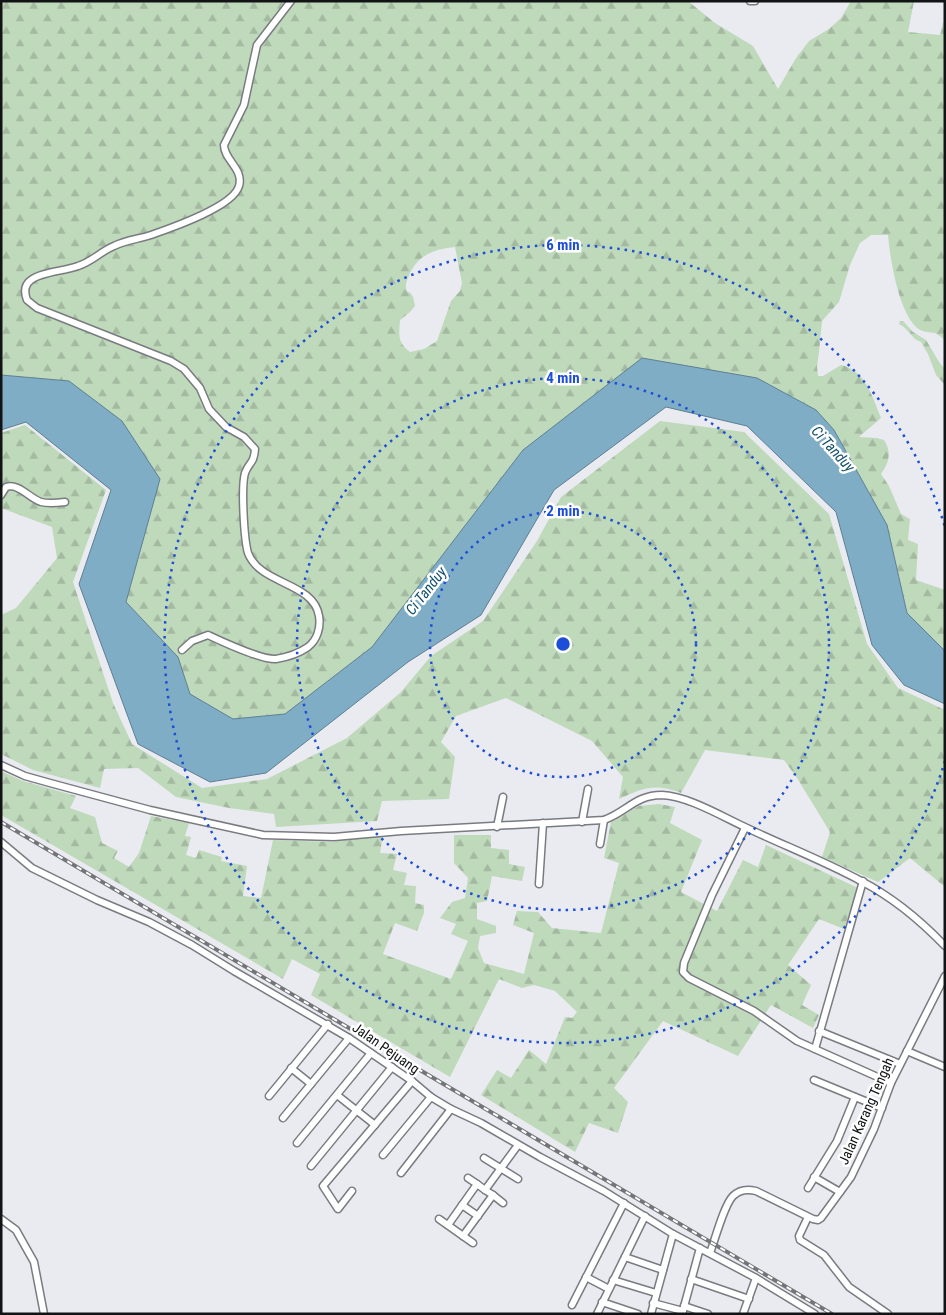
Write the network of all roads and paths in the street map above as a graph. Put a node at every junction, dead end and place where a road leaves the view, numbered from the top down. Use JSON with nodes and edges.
{"nodes":[{"id":1,"x":291,"y":1,"type":"edge"},
{"id":2,"x":750,"y":1,"type":"edge"},
{"id":3,"x":755,"y":1,"type":"edge"},
{"id":4,"x":1,"y":495,"type":"edge"},
{"id":5,"x":65,"y":502,"type":"dead end"},
{"id":6,"x":182,"y":650,"type":"dead end"},
{"id":7,"x":1,"y":765,"type":"edge"},
{"id":8,"x":588,"y":789,"type":"dead end"},
{"id":9,"x":502,"y":797,"type":"dead end"},
{"id":10,"x":604,"y":820,"type":"junction"},
{"id":11,"x":582,"y":822,"type":"junction"},
{"id":12,"x":543,"y":823,"type":"junction"},
{"id":13,"x":497,"y":827,"type":"junction"},
{"id":14,"x":745,"y":828,"type":"junction"},
{"id":15,"x":1,"y":842,"type":"edge"},
{"id":16,"x":600,"y":844,"type":"dead end"},
{"id":17,"x":863,"y":881,"type":"junction"},
{"id":18,"x":539,"y":884,"type":"dead end"},
{"id":19,"x":945,"y":946,"type":"edge"},
{"id":20,"x":945,"y":976,"type":"edge"},
{"id":21,"x":328,"y":1024,"type":"junction"},
{"id":22,"x":819,"y":1031,"type":"junction"},
{"id":23,"x":350,"y":1038,"type":"junction"},
{"id":24,"x":815,"y":1049,"type":"junction"},
{"id":25,"x":907,"y":1051,"type":"junction"},
{"id":26,"x":372,"y":1053,"type":"junction"},
{"id":27,"x":900,"y":1064,"type":"junction"},
{"id":28,"x":945,"y":1066,"type":"edge"},
{"id":29,"x":392,"y":1067,"type":"junction"},
{"id":30,"x":291,"y":1068,"type":"junction"},
{"id":31,"x":412,"y":1080,"type":"junction"},
{"id":32,"x":814,"y":1080,"type":"dead end"},
{"id":33,"x":891,"y":1083,"type":"junction"},
{"id":34,"x":311,"y":1084,"type":"junction"},
{"id":35,"x":337,"y":1095,"type":"junction"},
{"id":36,"x":269,"y":1096,"type":"dead end"},
{"id":37,"x":431,"y":1097,"type":"junction"},
{"id":38,"x":856,"y":1097,"type":"junction"},
{"id":39,"x":882,"y":1108,"type":"junction"},
{"id":40,"x":451,"y":1109,"type":"junction"},
{"id":41,"x":356,"y":1110,"type":"junction"},
{"id":42,"x":283,"y":1118,"type":"dead end"},
{"id":43,"x":375,"y":1125,"type":"junction"},
{"id":44,"x":297,"y":1143,"type":"dead end"},
{"id":45,"x":518,"y":1145,"type":"junction"},
{"id":46,"x":383,"y":1155,"type":"dead end"},
{"id":47,"x":484,"y":1158,"type":"dead end"},
{"id":48,"x":311,"y":1166,"type":"dead end"},
{"id":49,"x":501,"y":1168,"type":"junction"},
{"id":50,"x":401,"y":1173,"type":"dead end"},
{"id":51,"x":814,"y":1177,"type":"junction"},
{"id":52,"x":468,"y":1178,"type":"dead end"},
{"id":53,"x":518,"y":1179,"type":"dead end"},
{"id":54,"x":477,"y":1184,"type":"junction"},
{"id":55,"x":808,"y":1188,"type":"dead end"},
{"id":56,"x":485,"y":1190,"type":"junction"},
{"id":57,"x":352,"y":1191,"type":"dead end"},
{"id":58,"x":840,"y":1192,"type":"junction"},
{"id":59,"x":493,"y":1195,"type":"junction"},
{"id":60,"x":503,"y":1203,"type":"dead end"},
{"id":61,"x":624,"y":1203,"type":"junction"},
{"id":62,"x":462,"y":1205,"type":"junction"},
{"id":63,"x":478,"y":1216,"type":"junction"},
{"id":64,"x":645,"y":1216,"type":"junction"},
{"id":65,"x":808,"y":1217,"type":"junction"},
{"id":66,"x":1,"y":1219,"type":"edge"},
{"id":67,"x":439,"y":1219,"type":"dead end"},
{"id":68,"x":448,"y":1225,"type":"junction"},
{"id":69,"x":673,"y":1234,"type":"junction"},
{"id":70,"x":464,"y":1236,"type":"junction"},
{"id":71,"x":473,"y":1243,"type":"dead end"},
{"id":72,"x":700,"y":1248,"type":"junction"},
{"id":73,"x":710,"y":1253,"type":"junction"},
{"id":74,"x":625,"y":1257,"type":"junction"},
{"id":75,"x":663,"y":1270,"type":"junction"},
{"id":76,"x":586,"y":1277,"type":"junction"},
{"id":77,"x":756,"y":1278,"type":"junction"},
{"id":78,"x":691,"y":1279,"type":"junction"},
{"id":79,"x":613,"y":1280,"type":"junction"},
{"id":80,"x":609,"y":1288,"type":"junction"},
{"id":81,"x":656,"y":1293,"type":"junction"},
{"id":82,"x":749,"y":1299,"type":"junction"},
{"id":83,"x":602,"y":1302,"type":"junction"},
{"id":84,"x":654,"y":1303,"type":"junction"},
{"id":85,"x":572,"y":1305,"type":"dead end"},
{"id":86,"x":683,"y":1310,"type":"edge"},
{"id":87,"x":44,"y":1314,"type":"edge"},
{"id":88,"x":597,"y":1314,"type":"edge"},
{"id":89,"x":638,"y":1314,"type":"edge"},
{"id":90,"x":650,"y":1314,"type":"edge"},
{"id":91,"x":708,"y":1314,"type":"edge"},
{"id":92,"x":743,"y":1314,"type":"edge"},
{"id":93,"x":815,"y":1314,"type":"edge"},
{"id":94,"x":888,"y":1314,"type":"edge"}],
"edges":[{"from":1,"to":6,"type":"street"},
{"from":2,"to":3,"type":"street"},
{"from":4,"to":5,"type":"street"},
{"from":7,"to":13,"type":"street"},
{"from":8,"to":11,"type":"street"},
{"from":9,"to":13,"type":"street"},
{"from":10,"to":11,"type":"street"},
{"from":10,"to":14,"type":"street"},
{"from":10,"to":16,"type":"street"},
{"from":11,"to":12,"type":"street"},
{"from":12,"to":13,"type":"street"},
{"from":12,"to":18,"type":"street"},
{"from":14,"to":17,"type":"street"},
{"from":14,"to":24,"type":"street"},
{"from":15,"to":21,"type":"street","name":"Jalan Pejuang"},
{"from":17,"to":19,"type":"street"},
{"from":17,"to":22,"type":"street"},
{"from":20,"to":25,"type":"street","name":"Jalan Karang Tengah"},
{"from":21,"to":23,"type":"street","name":"Jalan Pejuang"},
{"from":21,"to":30,"type":"street"},
{"from":22,"to":24,"type":"street"},
{"from":22,"to":27,"type":"street"},
{"from":23,"to":26,"type":"street","name":"Jalan Pejuang"},
{"from":23,"to":34,"type":"street"},
{"from":24,"to":33,"type":"street"},
{"from":25,"to":27,"type":"street","name":"Jalan Karang Tengah"},
{"from":25,"to":28,"type":"street"},
{"from":26,"to":29,"type":"street","name":"Jalan Pejuang"},
{"from":26,"to":35,"type":"street"},
{"from":27,"to":33,"type":"street","name":"Jalan Karang Tengah"},
{"from":29,"to":31,"type":"street","name":"Jalan Pejuang"},
{"from":29,"to":41,"type":"street"},
{"from":30,"to":34,"type":"street"},
{"from":30,"to":36,"type":"street"},
{"from":31,"to":37,"type":"street","name":"Jalan Pejuang"},
{"from":31,"to":43,"type":"street"},
{"from":32,"to":38,"type":"street"},
{"from":33,"to":39,"type":"street","name":"Jalan Karang Tengah"},
{"from":34,"to":42,"type":"street"},
{"from":35,"to":41,"type":"street"},
{"from":35,"to":44,"type":"street"},
{"from":37,"to":40,"type":"street","name":"Jalan Pejuang"},
{"from":37,"to":46,"type":"street"},
{"from":38,"to":39,"type":"street"},
{"from":38,"to":51,"type":"street"},
{"from":39,"to":58,"type":"street","name":"Jalan Karang Tengah"},
{"from":40,"to":45,"type":"street","name":"Jalan Pejuang"},
{"from":40,"to":50,"type":"street"},
{"from":41,"to":43,"type":"street"},
{"from":41,"to":48,"type":"street"},
{"from":43,"to":57,"type":"street"},
{"from":45,"to":49,"type":"street"},
{"from":45,"to":61,"type":"street","name":"Jalan Pejuang"},
{"from":47,"to":49,"type":"street"},
{"from":49,"to":53,"type":"street"},
{"from":49,"to":56,"type":"street"},
{"from":51,"to":55,"type":"street"},
{"from":51,"to":58,"type":"street"},
{"from":52,"to":54,"type":"street"},
{"from":54,"to":56,"type":"street"},
{"from":54,"to":62,"type":"street"},
{"from":56,"to":59,"type":"street"},
{"from":58,"to":65,"type":"street","name":"Jalan Karang Tengah"},
{"from":59,"to":60,"type":"street"},
{"from":59,"to":63,"type":"street"},
{"from":61,"to":64,"type":"street","name":"Jalan Pejuang"},
{"from":61,"to":76,"type":"street"},
{"from":62,"to":63,"type":"street"},
{"from":62,"to":68,"type":"street"},
{"from":63,"to":70,"type":"street"},
{"from":64,"to":69,"type":"street","name":"Jalan Pejuang"},
{"from":64,"to":74,"type":"street"},
{"from":65,"to":73,"type":"street"},
{"from":65,"to":94,"type":"street"},
{"from":66,"to":87,"type":"street"},
{"from":67,"to":68,"type":"street"},
{"from":68,"to":70,"type":"street"},
{"from":69,"to":72,"type":"street","name":"Jalan Pejuang"},
{"from":69,"to":75,"type":"street"},
{"from":70,"to":71,"type":"street"},
{"from":72,"to":73,"type":"street","name":"Jalan Pejuang"},
{"from":72,"to":78,"type":"street"},
{"from":73,"to":77,"type":"street","name":"Jalan Pejuang"},
{"from":74,"to":75,"type":"street"},
{"from":74,"to":79,"type":"street"},
{"from":75,"to":81,"type":"street"},
{"from":76,"to":80,"type":"street"},
{"from":76,"to":85,"type":"street"},
{"from":77,"to":82,"type":"street"},
{"from":77,"to":93,"type":"street","name":"Jalan Pejuang"},
{"from":78,"to":82,"type":"street"},
{"from":78,"to":86,"type":"street"},
{"from":79,"to":80,"type":"street"},
{"from":79,"to":81,"type":"street"},
{"from":80,"to":83,"type":"street"},
{"from":81,"to":84,"type":"street"},
{"from":82,"to":92,"type":"street"},
{"from":83,"to":88,"type":"street"},
{"from":83,"to":89,"type":"street"},
{"from":84,"to":86,"type":"street"},
{"from":84,"to":90,"type":"street"},
{"from":86,"to":91,"type":"street"}]}
